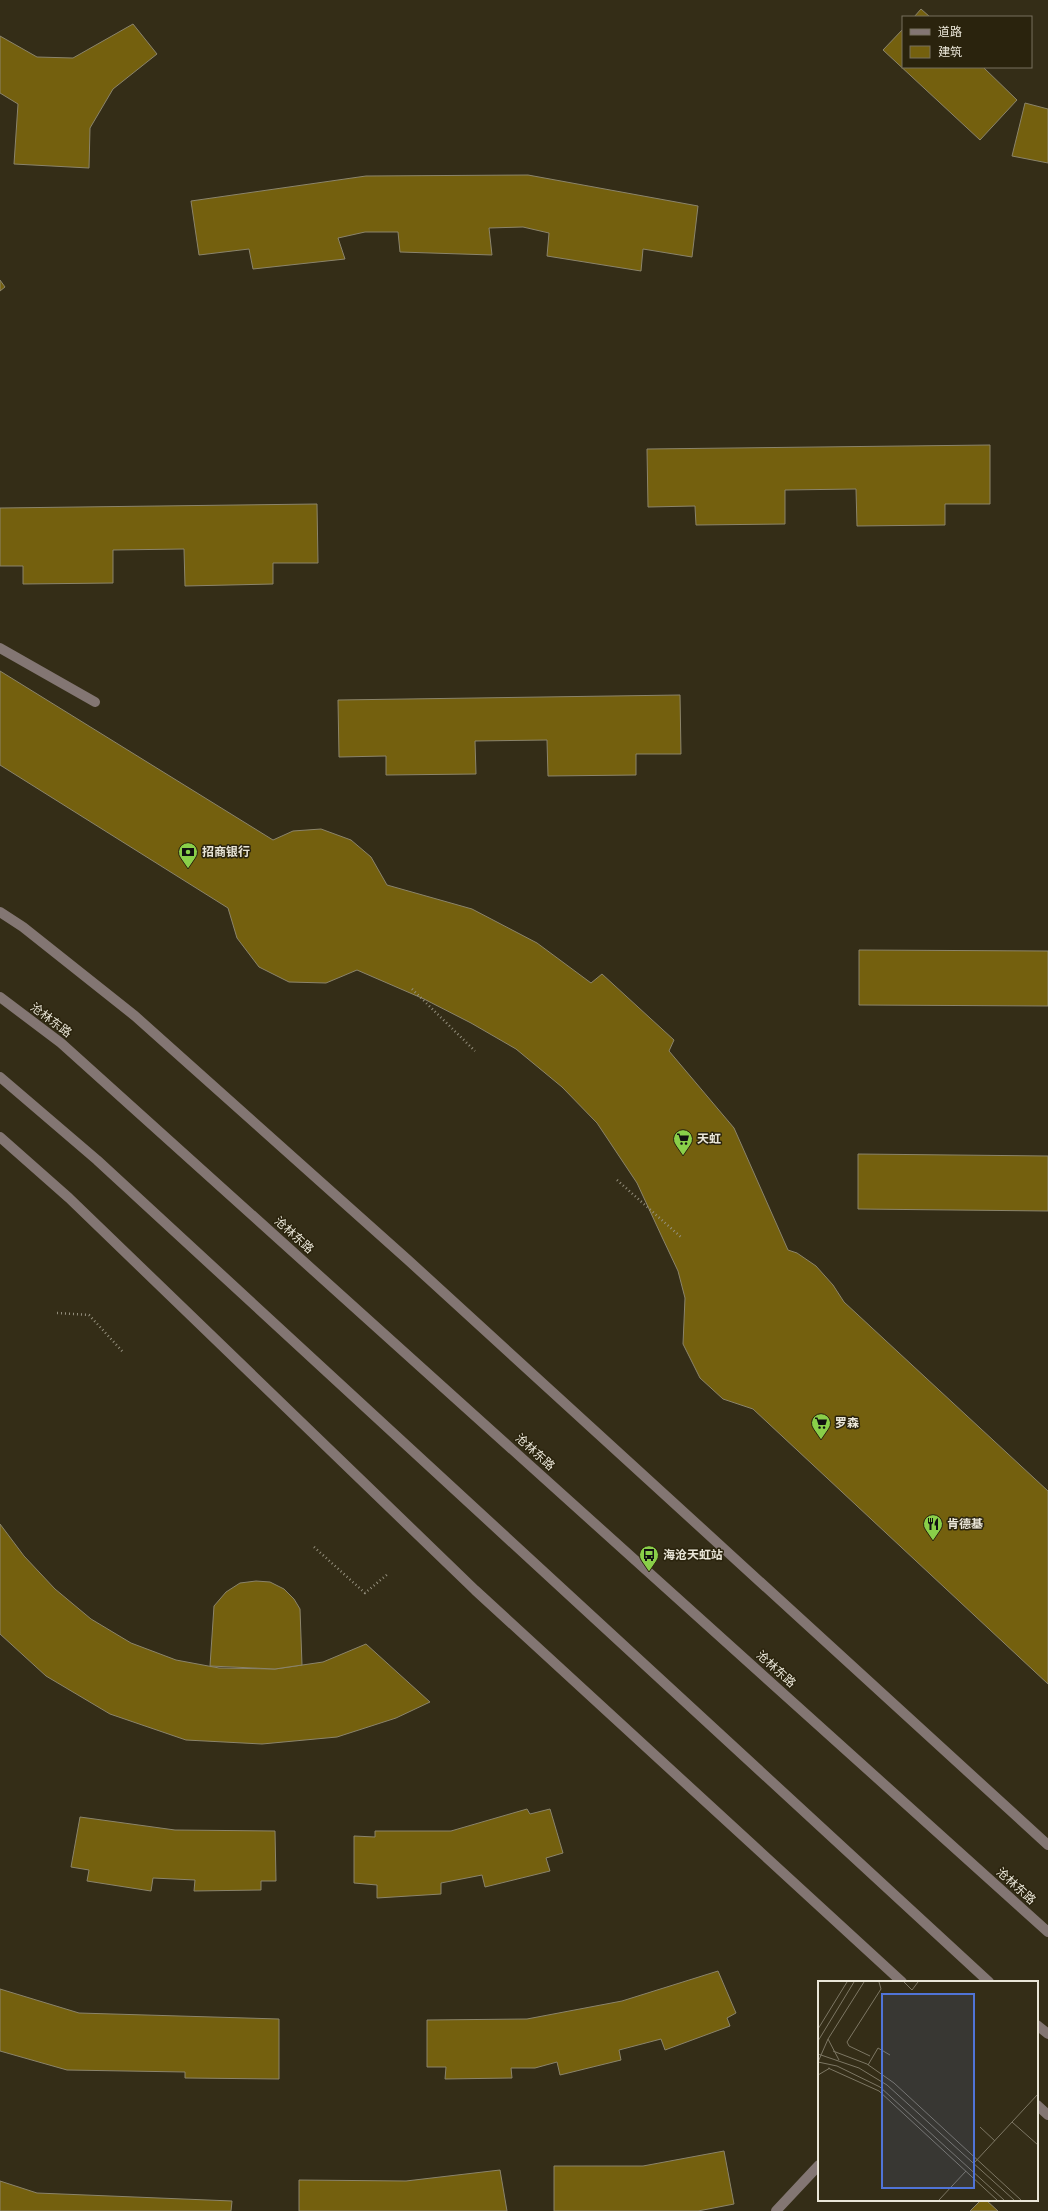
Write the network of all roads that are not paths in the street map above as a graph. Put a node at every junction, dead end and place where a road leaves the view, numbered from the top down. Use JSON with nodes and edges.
{"nodes":[{"id":1,"x":0,"y":648,"type":"edge"},
{"id":2,"x":95,"y":702,"type":"dead end"},
{"id":3,"x":0,"y":912,"type":"edge"},
{"id":4,"x":0,"y":997,"type":"edge"},
{"id":5,"x":0,"y":1078,"type":"edge"},
{"id":6,"x":0,"y":1137,"type":"edge"},
{"id":7,"x":1048,"y":1845,"type":"edge"},
{"id":8,"x":1046,"y":1926,"type":"edge"},
{"id":9,"x":901,"y":1981,"type":"edge"},
{"id":10,"x":988,"y":1981,"type":"edge"},
{"id":11,"x":1038,"y":2026,"type":"edge"},
{"id":12,"x":1048,"y":2034,"type":"edge"},
{"id":13,"x":1038,"y":2106,"type":"edge"},
{"id":14,"x":1048,"y":2115,"type":"edge"},
{"id":15,"x":818,"y":2166,"type":"edge"},
{"id":16,"x":776,"y":2211,"type":"edge"}],
"edges":[{"from":1,"to":2,"type":"street"},
{"from":3,"to":7,"type":"street"},
{"from":4,"to":8,"type":"street","name":"沧林东路"},
{"from":5,"to":10,"type":"street"},
{"from":6,"to":9,"type":"street"},
{"from":11,"to":12,"type":"street"},
{"from":13,"to":14,"type":"street"},
{"from":15,"to":16,"type":"street"}]}
